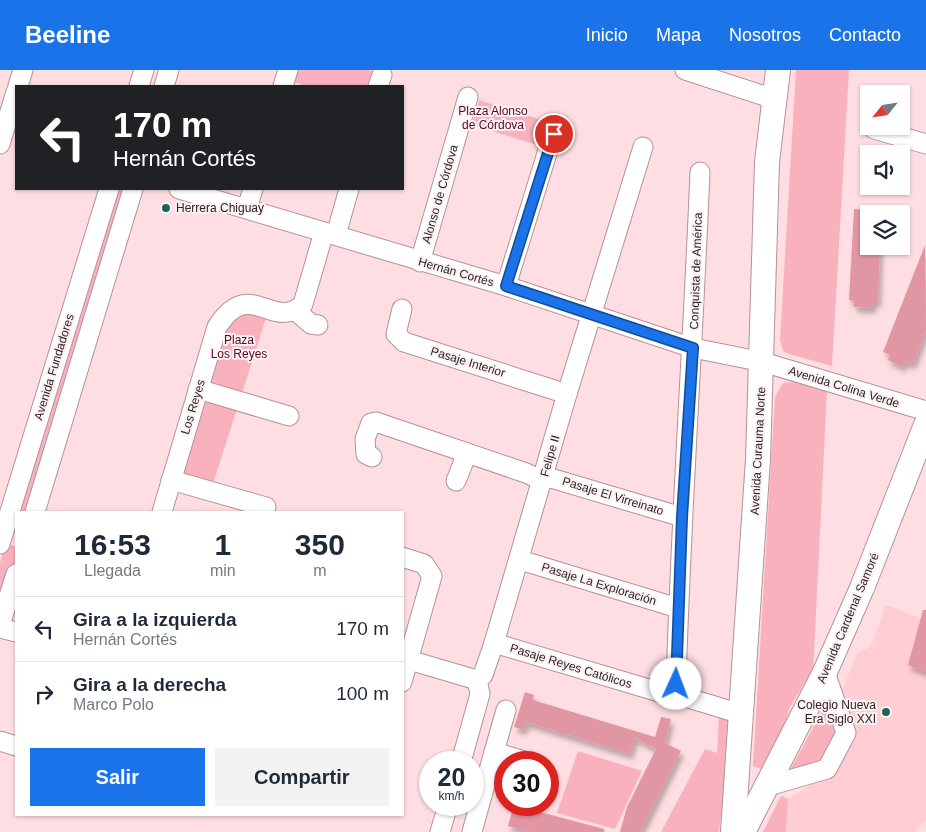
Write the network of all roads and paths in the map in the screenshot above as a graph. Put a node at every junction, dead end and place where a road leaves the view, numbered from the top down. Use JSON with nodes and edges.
{"nodes":[{"id":1,"x":23,"y":70,"type":"edge"},
{"id":2,"x":144,"y":70,"type":"edge"},
{"id":3,"x":169,"y":70,"type":"edge"},
{"id":4,"x":288,"y":70,"type":"edge"},
{"id":5,"x":684,"y":70,"type":"edge"},
{"id":6,"x":778,"y":70,"type":"edge"},
{"id":7,"x":704,"y":72,"type":"edge"},
{"id":8,"x":18,"y":85,"type":"edge"},
{"id":9,"x":139,"y":85,"type":"edge"},
{"id":10,"x":164,"y":85,"type":"edge"},
{"id":11,"x":283,"y":85,"type":"edge"},
{"id":12,"x":15,"y":96,"type":"edge"},
{"id":13,"x":468,"y":97,"type":"dead end"},
{"id":14,"x":774,"y":99,"type":"junction"},
{"id":15,"x":554,"y":134,"type":"dead end"},
{"id":16,"x":895,"y":135,"type":"edge"},
{"id":17,"x":5,"y":138,"type":"edge"},
{"id":18,"x":926,"y":144,"type":"edge"},
{"id":19,"x":644,"y":147,"type":"dead end"},
{"id":20,"x":700,"y":172,"type":"dead end"},
{"id":21,"x":109,"y":190,"type":"edge"},
{"id":22,"x":133,"y":190,"type":"edge"},
{"id":23,"x":183,"y":190,"type":"edge"},
{"id":24,"x":253,"y":190,"type":"edge"},
{"id":25,"x":349,"y":190,"type":"edge"},
{"id":26,"x":247,"y":208,"type":"junction"},
{"id":27,"x":330,"y":234,"type":"junction"},
{"id":28,"x":420,"y":262,"type":"junction"},
{"id":29,"x":506,"y":286,"type":"junction"},
{"id":30,"x":402,"y":308,"type":"dead end"},
{"id":31,"x":296,"y":311,"type":"junction"},
{"id":32,"x":592,"y":315,"type":"junction"},
{"id":33,"x":318,"y":325,"type":"dead end"},
{"id":34,"x":693,"y":348,"type":"junction"},
{"id":35,"x":763,"y":362,"type":"junction"},
{"id":36,"x":198,"y":388,"type":"junction"},
{"id":37,"x":567,"y":394,"type":"junction"},
{"id":38,"x":926,"y":411,"type":"edge"},
{"id":39,"x":289,"y":416,"type":"dead end"},
{"id":40,"x":926,"y":424,"type":"edge"},
{"id":41,"x":467,"y":453,"type":"junction"},
{"id":42,"x":372,"y":457,"type":"dead end"},
{"id":43,"x":544,"y":478,"type":"junction"},
{"id":44,"x":171,"y":480,"type":"junction"},
{"id":45,"x":456,"y":481,"type":"dead end"},
{"id":46,"x":266,"y":507,"type":"dead end"},
{"id":47,"x":35,"y":511,"type":"edge"},
{"id":48,"x":162,"y":511,"type":"edge"},
{"id":49,"x":682,"y":517,"type":"junction"},
{"id":50,"x":5,"y":539,"type":"edge"},
{"id":51,"x":404,"y":558,"type":"edge"},
{"id":52,"x":520,"y":560,"type":"junction"},
{"id":53,"x":15,"y":577,"type":"edge"},
{"id":54,"x":678,"y":608,"type":"junction"},
{"id":55,"x":0,"y":626,"type":"edge"},
{"id":56,"x":15,"y":632,"type":"edge"},
{"id":57,"x":494,"y":643,"type":"junction"},
{"id":58,"x":406,"y":659,"type":"edge"},
{"id":59,"x":825,"y":672,"type":"junction"},
{"id":60,"x":477,"y":680,"type":"junction"},
{"id":61,"x":677,"y":691,"type":"junction"},
{"id":62,"x":506,"y":710,"type":"dead end"},
{"id":63,"x":741,"y":714,"type":"junction"},
{"id":64,"x":0,"y":741,"type":"edge"},
{"id":65,"x":15,"y":746,"type":"edge"},
{"id":66,"x":464,"y":751,"type":"edge"},
{"id":67,"x":494,"y":751,"type":"edge"},
{"id":68,"x":494,"y":752,"type":"edge"},
{"id":69,"x":738,"y":761,"type":"junction"},
{"id":70,"x":768,"y":786,"type":"junction"},
{"id":71,"x":445,"y":816,"type":"edge"},
{"id":72,"x":440,"y":832,"type":"edge"},
{"id":73,"x":472,"y":832,"type":"edge"},
{"id":74,"x":734,"y":832,"type":"edge"},
{"id":75,"x":743,"y":832,"type":"edge"}],
"edges":[{"from":1,"to":8,"type":"street"},
{"from":2,"to":9,"type":"street"},
{"from":3,"to":10,"type":"street"},
{"from":4,"to":11,"type":"street"},
{"from":5,"to":7,"type":"street"},
{"from":6,"to":14,"type":"main road","name":"Avenida Curauma Norte"},
{"from":7,"to":14,"type":"street"},
{"from":12,"to":17,"type":"street"},
{"from":13,"to":28,"type":"street","name":"Alonso de Córdova"},
{"from":14,"to":35,"type":"main road","name":"Avenida Curauma Norte"},
{"from":15,"to":29,"type":"street"},
{"from":16,"to":18,"type":"street"},
{"from":19,"to":32,"type":"street","name":"Felipe II"},
{"from":20,"to":34,"type":"street","name":"Conquista de América"},
{"from":21,"to":50,"type":"street","name":"Avenida Fundadores"},
{"from":22,"to":47,"type":"street","name":"Avenida Fundadores"},
{"from":23,"to":26,"type":"street","name":"Hernán Cortés"},
{"from":24,"to":26,"type":"street"},
{"from":25,"to":27,"type":"street"},
{"from":26,"to":27,"type":"street","name":"Hernán Cortés"},
{"from":27,"to":28,"type":"street","name":"Hernán Cortés"},
{"from":27,"to":31,"type":"street"},
{"from":28,"to":29,"type":"street","name":"Hernán Cortés"},
{"from":29,"to":32,"type":"street","name":"Hernán Cortés"},
{"from":30,"to":37,"type":"street","name":"Pasaje Interior"},
{"from":31,"to":33,"type":"street"},
{"from":31,"to":36,"type":"street","name":"Los Reyes"},
{"from":32,"to":34,"type":"street","name":"Hernán Cortés"},
{"from":32,"to":37,"type":"street","name":"Felipe II"},
{"from":34,"to":35,"type":"street","name":"Hernán Cortés"},
{"from":34,"to":49,"type":"street","name":"Conquista de América"},
{"from":35,"to":38,"type":"street","name":"Avenida Colina Verde"},
{"from":35,"to":63,"type":"main road","name":"Avenida Curauma Norte"},
{"from":36,"to":39,"type":"street"},
{"from":36,"to":44,"type":"street","name":"Los Reyes"},
{"from":37,"to":43,"type":"street","name":"Felipe II"},
{"from":40,"to":59,"type":"main road","name":"Avenida Cardenal Samoré"},
{"from":41,"to":42,"type":"street"},
{"from":41,"to":43,"type":"street"},
{"from":41,"to":45,"type":"street"},
{"from":43,"to":49,"type":"street","name":"Pasaje El Virreinato"},
{"from":43,"to":52,"type":"street","name":"Felipe II"},
{"from":44,"to":46,"type":"street"},
{"from":44,"to":48,"type":"street","name":"Los Reyes"},
{"from":49,"to":54,"type":"street","name":"Conquista de América"},
{"from":51,"to":58,"type":"street"},
{"from":52,"to":54,"type":"street","name":"Pasaje La Exploración"},
{"from":52,"to":57,"type":"street","name":"Felipe II"},
{"from":53,"to":55,"type":"street"},
{"from":54,"to":61,"type":"street","name":"Conquista de América"},
{"from":55,"to":56,"type":"street"},
{"from":57,"to":60,"type":"street","name":"Felipe II"},
{"from":57,"to":61,"type":"street","name":"Pasaje Reyes Católicos"},
{"from":58,"to":60,"type":"street"},
{"from":59,"to":70,"type":"main road","name":"Avenida Cardenal Samoré"},
{"from":59,"to":70,"type":"street"},
{"from":60,"to":66,"type":"street","name":"Felipe II"},
{"from":61,"to":63,"type":"street"},
{"from":62,"to":67,"type":"street"},
{"from":63,"to":69,"type":"main road","name":"Avenida Curauma Norte"},
{"from":64,"to":65,"type":"street"},
{"from":68,"to":73,"type":"street"},
{"from":69,"to":70,"type":"main road"},
{"from":69,"to":74,"type":"main road","name":"Avenida Curauma Norte"},
{"from":70,"to":75,"type":"main road","name":"Avenida Cardenal Samoré"},
{"from":71,"to":72,"type":"street"}]}
